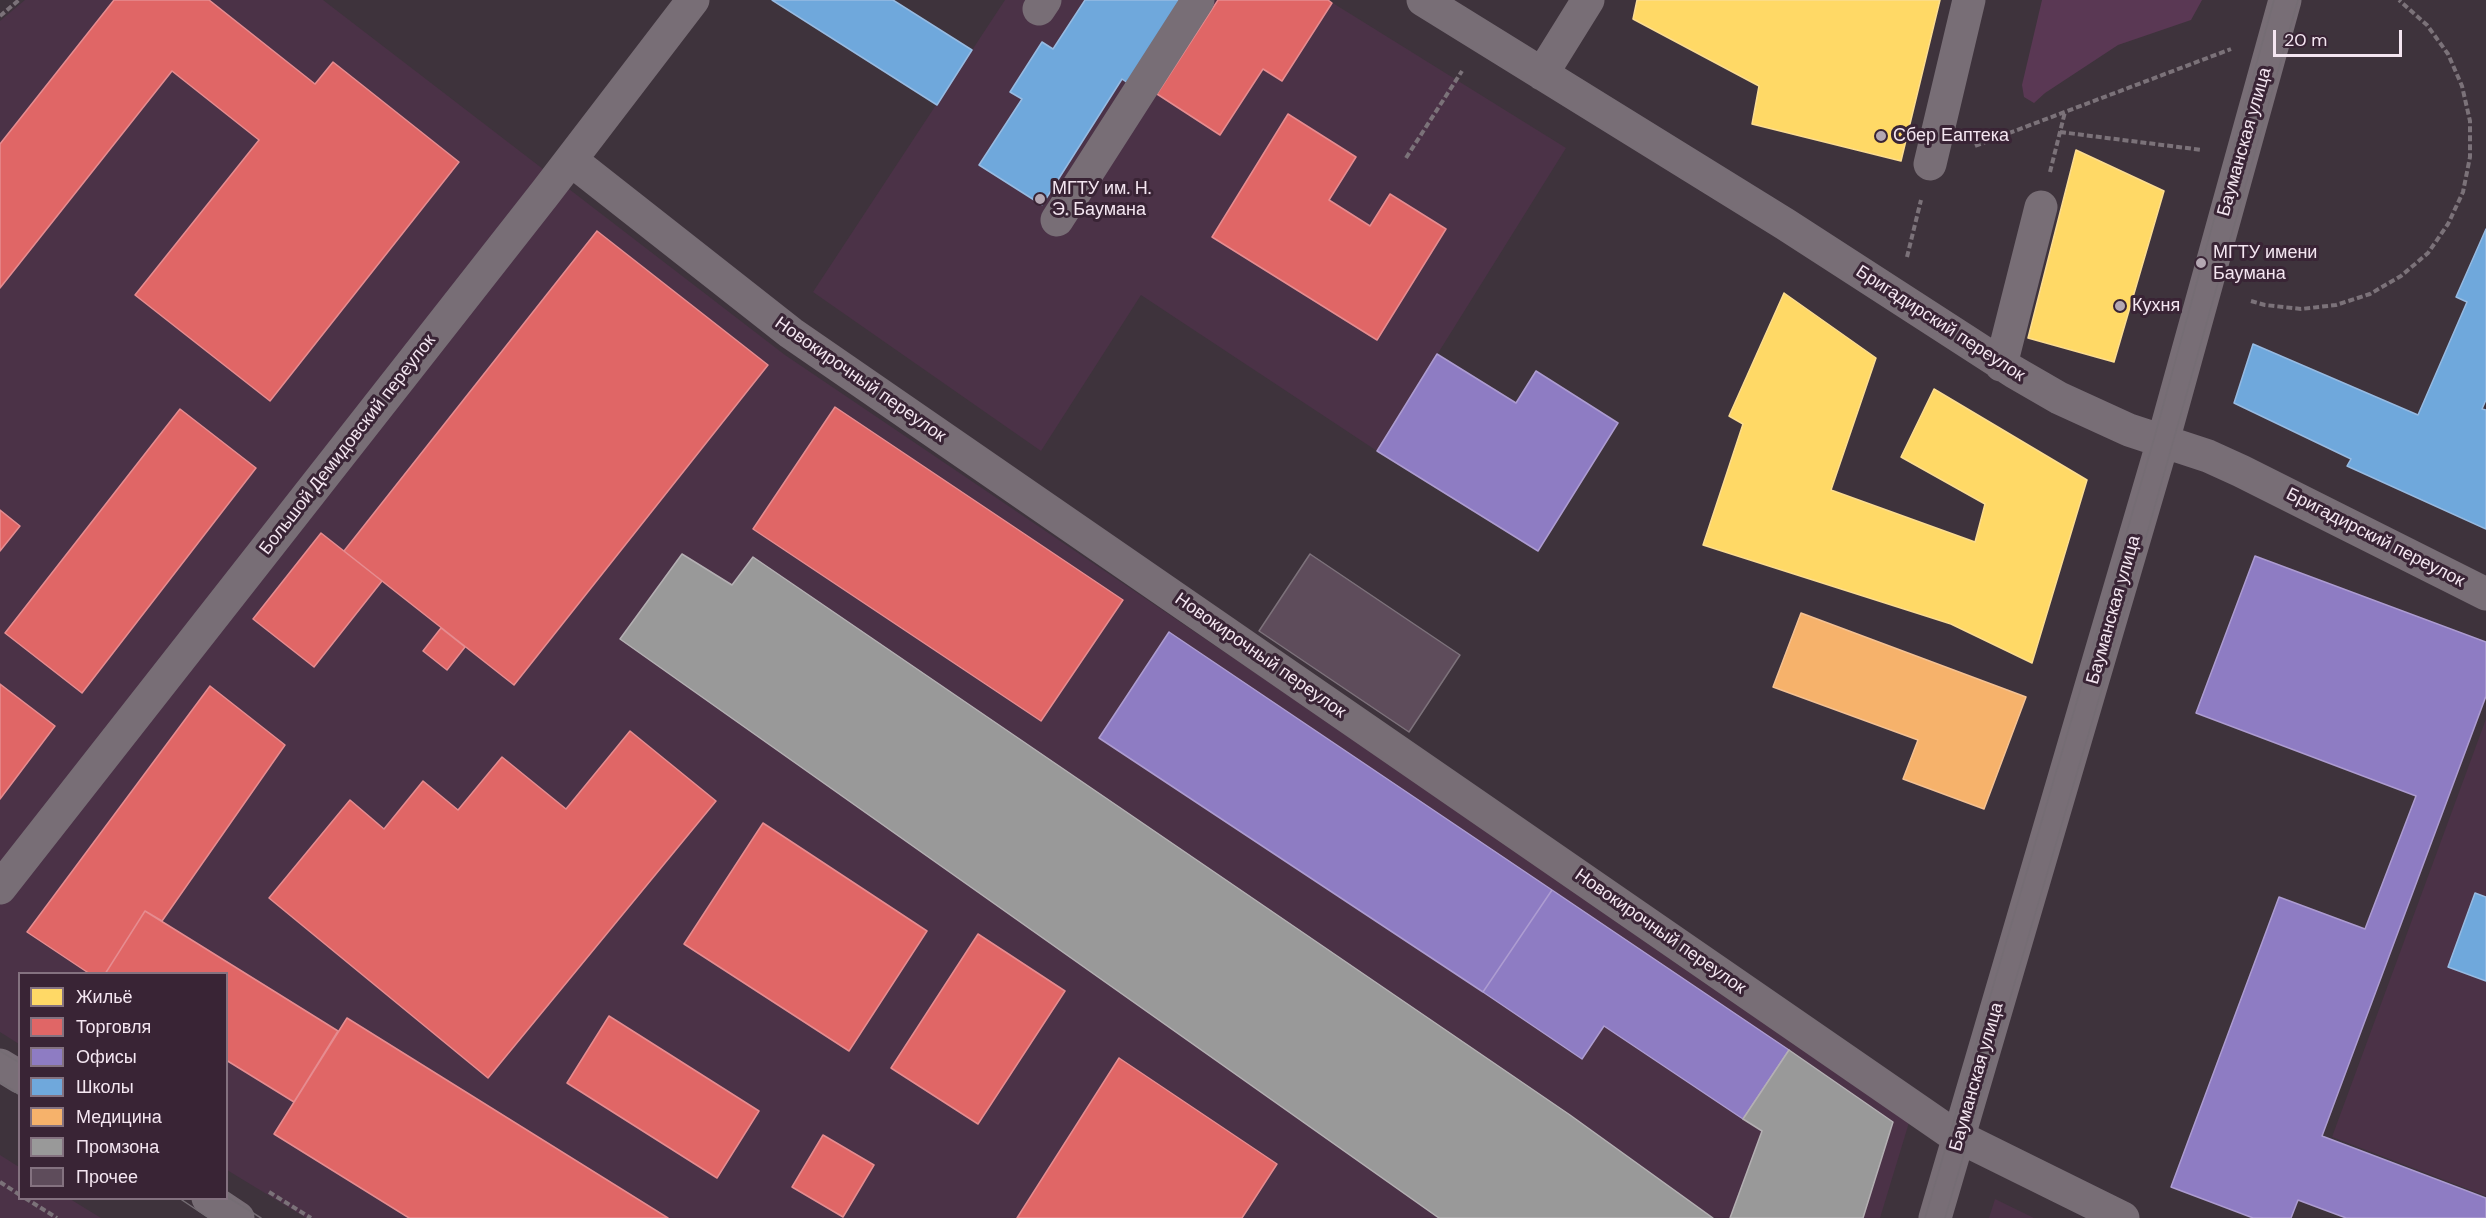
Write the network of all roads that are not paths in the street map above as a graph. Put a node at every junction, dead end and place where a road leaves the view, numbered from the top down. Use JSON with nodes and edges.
{"nodes":[{"id":1,"x":693,"y":0,"type":"edge"},
{"id":2,"x":1198,"y":0,"type":"edge"},
{"id":3,"x":1423,"y":0,"type":"edge"},
{"id":4,"x":1588,"y":0,"type":"edge"},
{"id":5,"x":1969,"y":0,"type":"edge"},
{"id":6,"x":2285,"y":0,"type":"edge"},
{"id":7,"x":1542,"y":74,"type":"junction"},
{"id":8,"x":571,"y":160,"type":"junction"},
{"id":9,"x":1930,"y":164,"type":"road end"},
{"id":10,"x":2041,"y":207,"type":"road end"},
{"id":11,"x":1057,"y":220,"type":"dead end"},
{"id":12,"x":2001,"y":365,"type":"junction"},
{"id":13,"x":2163,"y":441,"type":"junction"},
{"id":14,"x":2484,"y":593,"type":"edge"},
{"id":15,"x":0,"y":888,"type":"edge"},
{"id":16,"x":0,"y":1065,"type":"edge"},
{"id":17,"x":18,"y":1076,"type":"edge"},
{"id":18,"x":1959,"y":1138,"type":"junction"},
{"id":19,"x":211,"y":1200,"type":"edge"},
{"id":20,"x":238,"y":1218,"type":"edge"},
{"id":21,"x":1935,"y":1218,"type":"edge"},
{"id":22,"x":2123,"y":1218,"type":"edge"}],
"edges":[{"from":1,"to":8,"type":"street","name":"Большой Демидовский переулок"},
{"from":2,"to":11,"type":"street"},
{"from":3,"to":7,"type":"street","name":"Бригадирский переулок"},
{"from":4,"to":7,"type":"street"},
{"from":5,"to":9,"type":"street"},
{"from":6,"to":13,"type":"street","name":"Бауманская улица"},
{"from":7,"to":12,"type":"street","name":"Бригадирский переулок"},
{"from":8,"to":15,"type":"street","name":"Большой Демидовский переулок"},
{"from":8,"to":18,"type":"street","name":"Новокирочный переулок"},
{"from":10,"to":12,"type":"street"},
{"from":12,"to":13,"type":"street","name":"Бригадирский переулок"},
{"from":13,"to":14,"type":"street","name":"Бригадирский переулок"},
{"from":13,"to":18,"type":"street","name":"Бауманская улица"},
{"from":16,"to":17,"type":"street"},
{"from":18,"to":21,"type":"street","name":"Бауманская улица"},
{"from":18,"to":22,"type":"street","name":"Новокирочный переулок"},
{"from":19,"to":20,"type":"street"}]}
